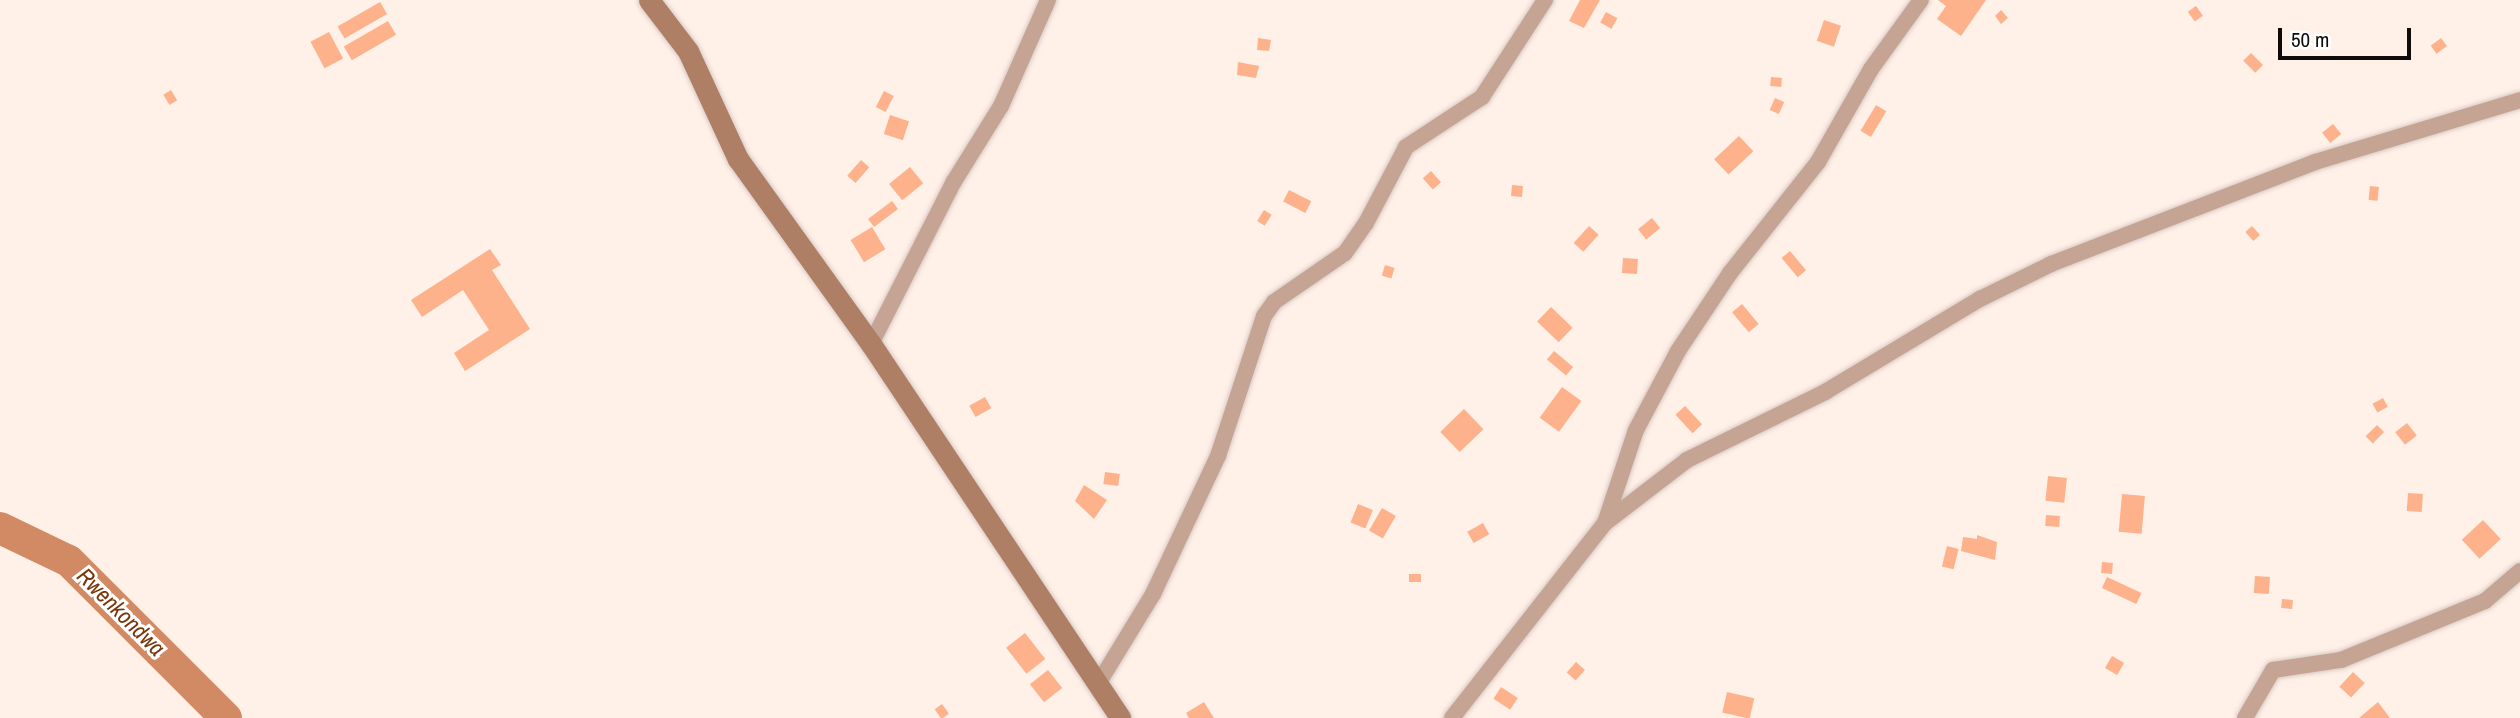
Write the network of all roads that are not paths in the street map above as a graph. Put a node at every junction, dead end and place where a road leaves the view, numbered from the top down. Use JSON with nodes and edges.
{"nodes":[{"id":1,"x":649,"y":0,"type":"edge"},
{"id":2,"x":1048,"y":0,"type":"edge"},
{"id":3,"x":1545,"y":0,"type":"edge"},
{"id":4,"x":1921,"y":0,"type":"edge"},
{"id":5,"x":2520,"y":100,"type":"edge"},
{"id":6,"x":871,"y":344,"type":"junction"},
{"id":7,"x":1605,"y":523,"type":"junction"},
{"id":8,"x":2520,"y":571,"type":"edge"},
{"id":9,"x":1098,"y":684,"type":"junction"},
{"id":10,"x":1120,"y":718,"type":"edge"},
{"id":11,"x":1452,"y":718,"type":"edge"},
{"id":12,"x":2245,"y":718,"type":"edge"}],
"edges":[{"from":1,"to":6,"type":"main road"},
{"from":2,"to":6,"type":"street"},
{"from":3,"to":9,"type":"street"},
{"from":4,"to":7,"type":"street"},
{"from":5,"to":7,"type":"street"},
{"from":6,"to":9,"type":"main road"},
{"from":7,"to":11,"type":"street"},
{"from":8,"to":12,"type":"street"},
{"from":9,"to":10,"type":"main road"}]}
